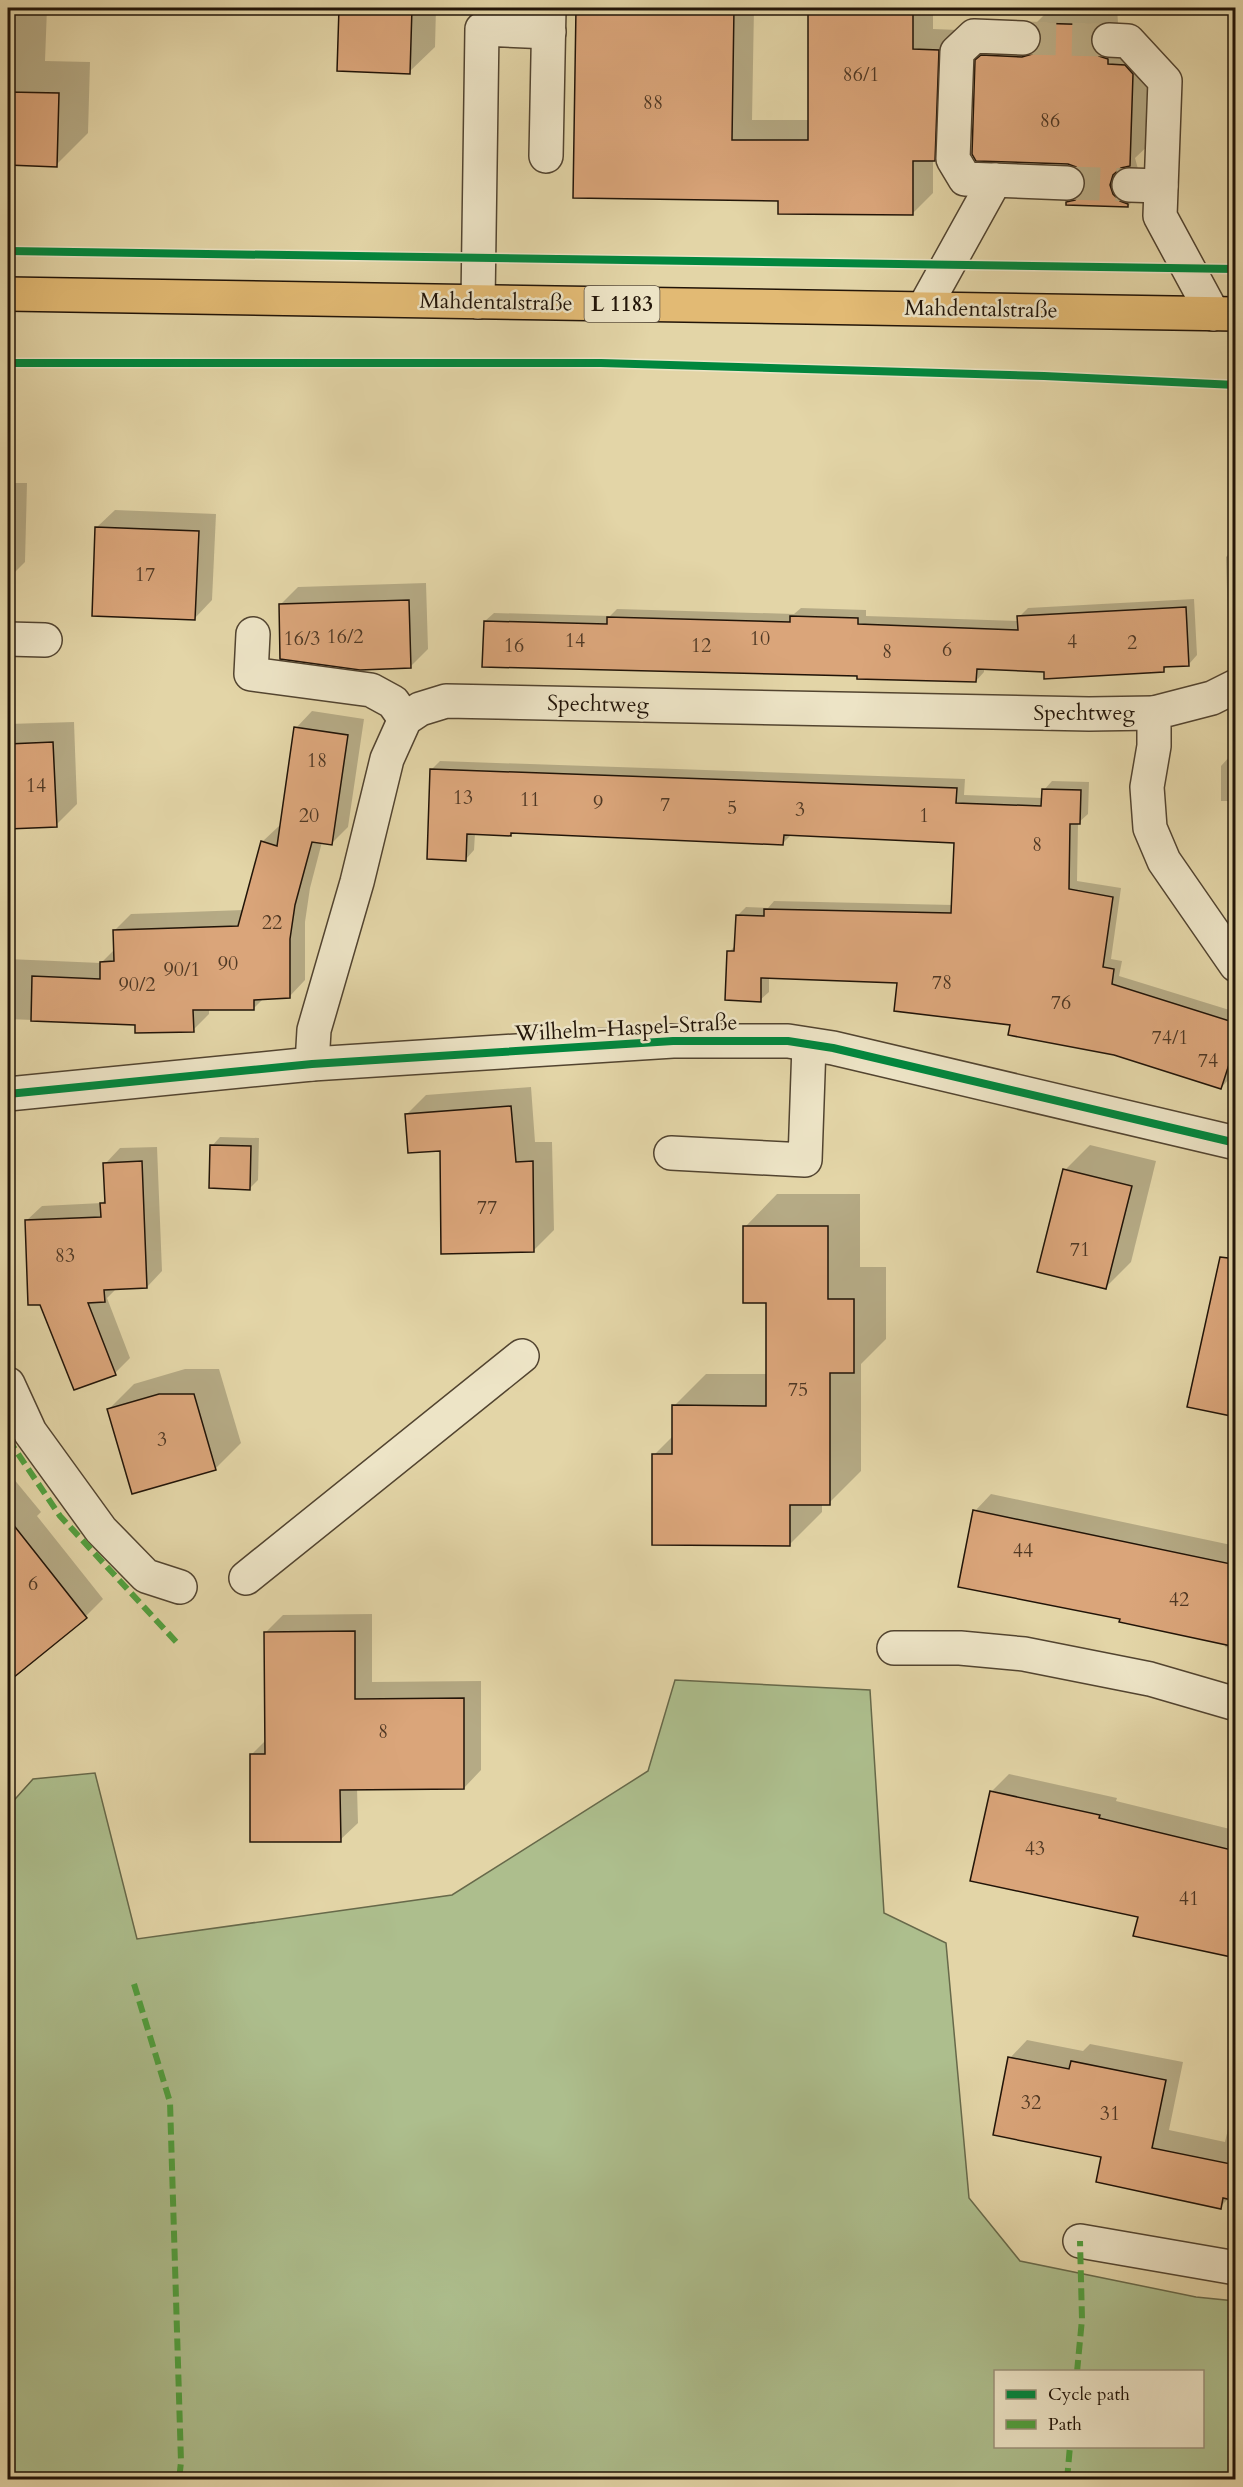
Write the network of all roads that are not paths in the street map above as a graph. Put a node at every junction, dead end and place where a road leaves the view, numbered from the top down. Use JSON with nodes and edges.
{"nodes":[{"id":1,"x":549,"y":20,"type":"edge"},
{"id":2,"x":1023,"y":38,"type":"tunnel mouth"},
{"id":3,"x":1109,"y":40,"type":"tunnel mouth"},
{"id":4,"x":546,"y":156,"type":"dead end"},
{"id":5,"x":995,"y":180,"type":"junction"},
{"id":6,"x":1067,"y":183,"type":"tunnel mouth"},
{"id":7,"x":1129,"y":185,"type":"tunnel mouth"},
{"id":8,"x":1161,"y":186,"type":"junction"},
{"id":9,"x":8,"y":294,"type":"edge"},
{"id":10,"x":478,"y":302,"type":"junction"},
{"id":11,"x":924,"y":308,"type":"junction"},
{"id":12,"x":1225,"y":314,"type":"edge"},
{"id":13,"x":253,"y":634,"type":"dead end"},
{"id":14,"x":8,"y":639,"type":"edge"},
{"id":15,"x":45,"y":640,"type":"dead end"},
{"id":16,"x":1236,"y":687,"type":"edge"},
{"id":17,"x":1154,"y":713,"type":"junction"},
{"id":18,"x":405,"y":719,"type":"junction"},
{"id":19,"x":1236,"y":965,"type":"edge"},
{"id":20,"x":809,"y":1045,"type":"junction"},
{"id":21,"x":312,"y":1064,"type":"junction"},
{"id":22,"x":8,"y":1094,"type":"edge"},
{"id":23,"x":1236,"y":1143,"type":"edge"},
{"id":24,"x":671,"y":1154,"type":"dead end"},
{"id":25,"x":522,"y":1356,"type":"dead end"},
{"id":26,"x":8,"y":1384,"type":"edge"},
{"id":27,"x":246,"y":1578,"type":"dead end"},
{"id":28,"x":180,"y":1587,"type":"dead end"},
{"id":29,"x":894,"y":1648,"type":"dead end"},
{"id":30,"x":1236,"y":1704,"type":"edge"},
{"id":31,"x":1080,"y":2241,"type":"dead end"},
{"id":32,"x":1236,"y":2268,"type":"edge"}],
"edges":[{"from":1,"to":4,"type":"street"},
{"from":1,"to":10,"type":"street"},
{"from":2,"to":5,"type":"street"},
{"from":3,"to":8,"type":"street"},
{"from":5,"to":6,"type":"street"},
{"from":5,"to":11,"type":"street"},
{"from":7,"to":8,"type":"street"},
{"from":8,"to":12,"type":"street"},
{"from":9,"to":10,"type":"main road","name":"Mahdentalstraße","number":"L 1183"},
{"from":10,"to":11,"type":"main road","name":"Mahdentalstraße","number":"L 1183"},
{"from":11,"to":12,"type":"main road","name":"Mahdentalstraße","number":"L 1183"},
{"from":13,"to":18,"type":"street"},
{"from":14,"to":15,"type":"street"},
{"from":16,"to":17,"type":"street","name":"Spechtweg"},
{"from":17,"to":18,"type":"street","name":"Spechtweg"},
{"from":17,"to":19,"type":"street"},
{"from":18,"to":21,"type":"street"},
{"from":20,"to":21,"type":"street","name":"Wilhelm-Haspel-Straße"},
{"from":20,"to":23,"type":"street","name":"Wilhelm-Haspel-Straße"},
{"from":20,"to":24,"type":"street"},
{"from":21,"to":22,"type":"street","name":"Wilhelm-Haspel-Straße"},
{"from":25,"to":27,"type":"street"},
{"from":26,"to":28,"type":"street"},
{"from":29,"to":30,"type":"street"},
{"from":31,"to":32,"type":"street"}]}
